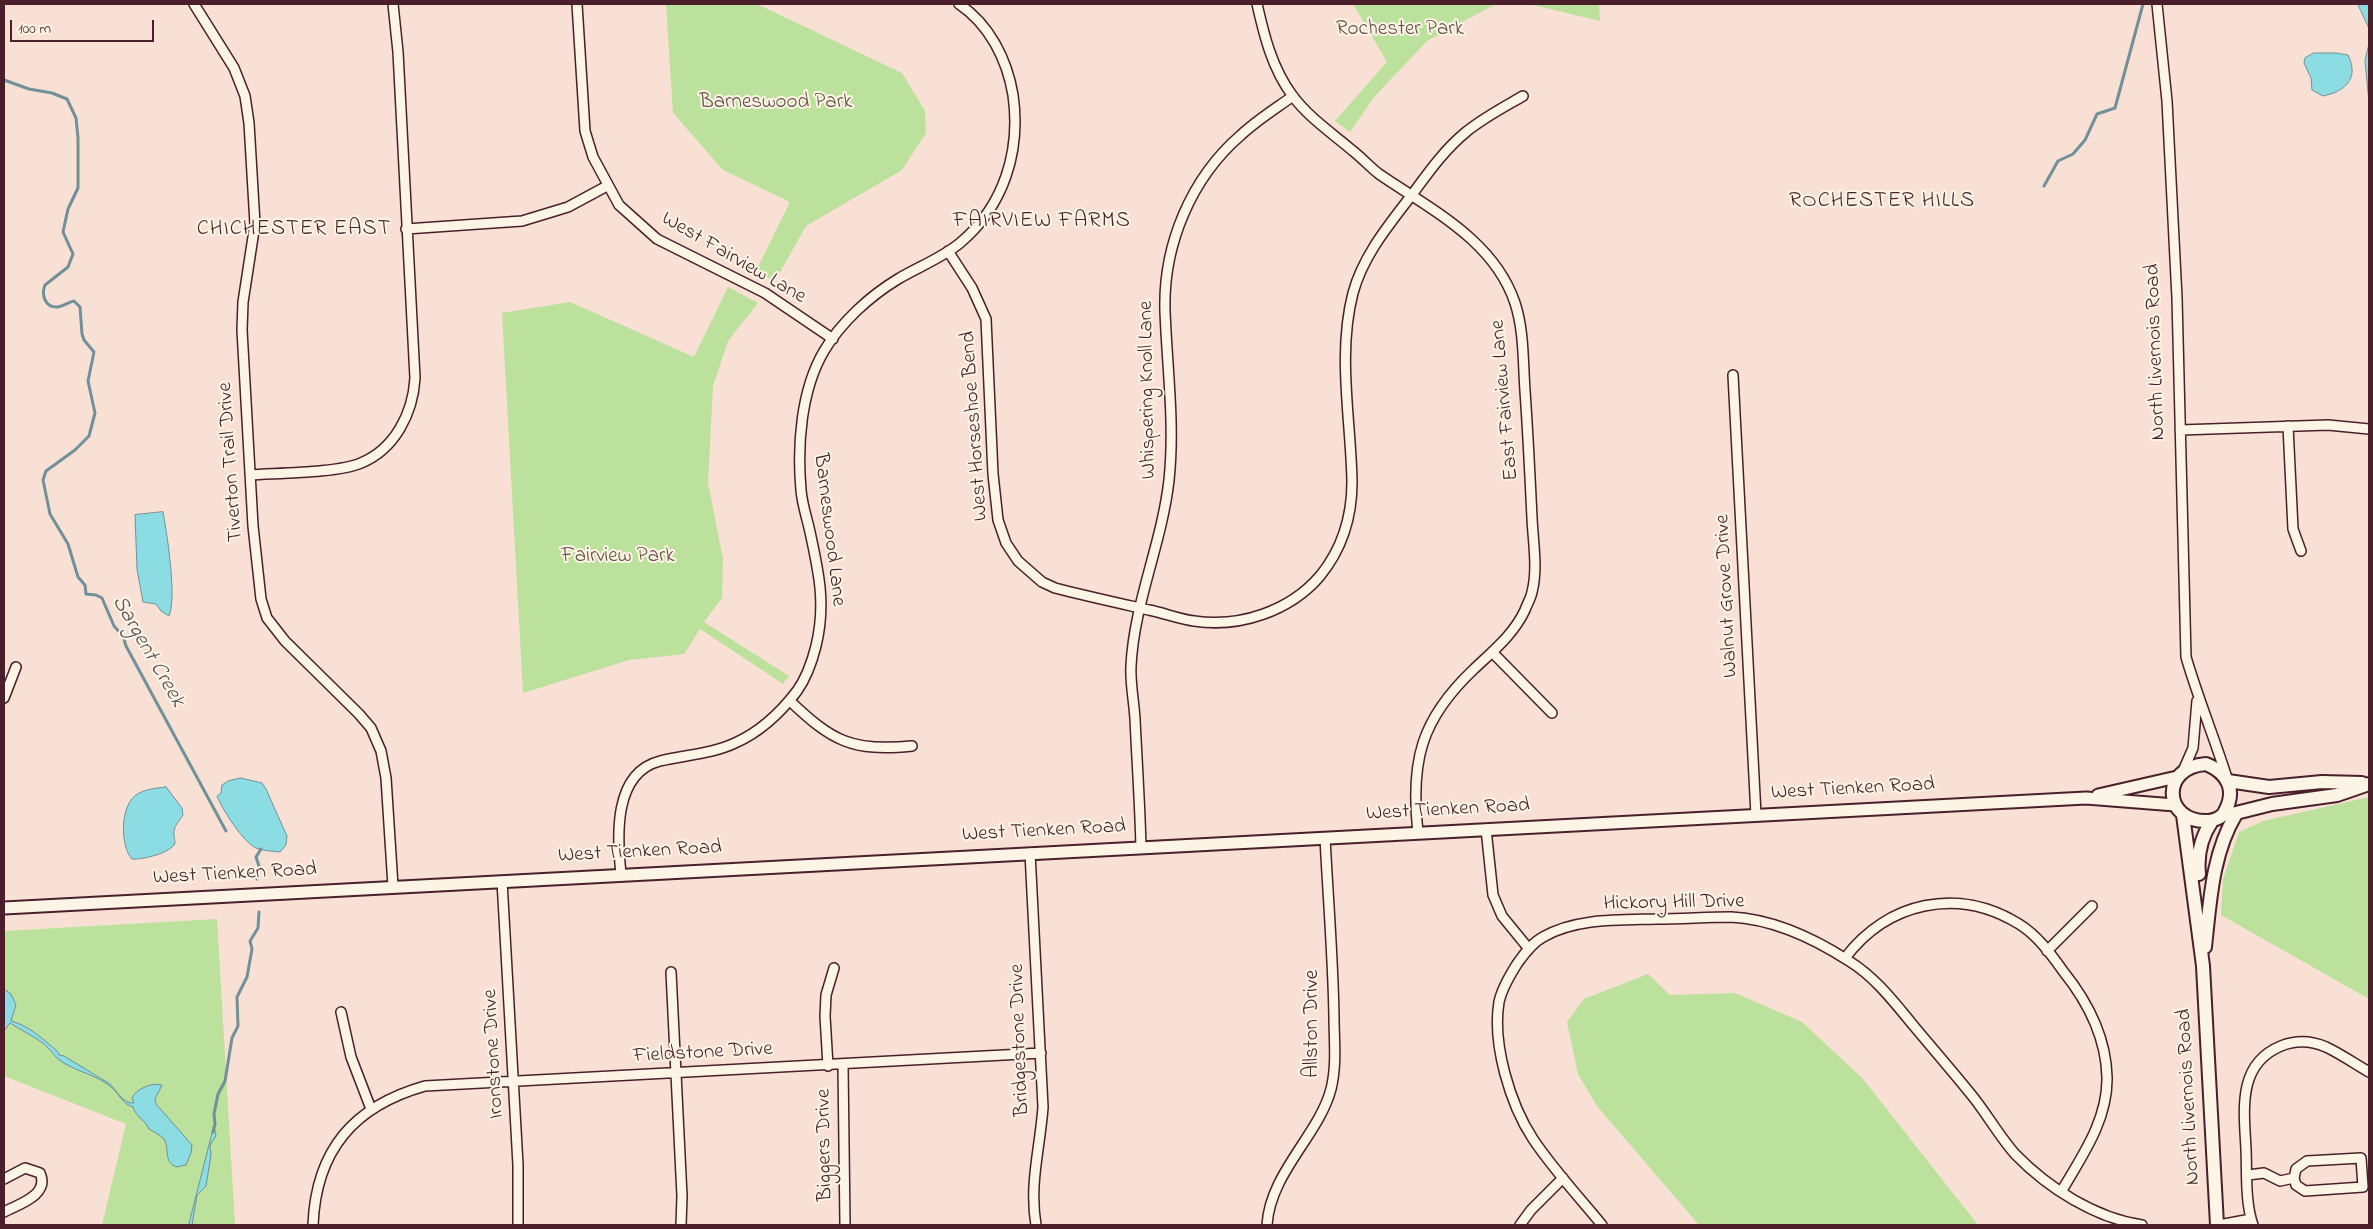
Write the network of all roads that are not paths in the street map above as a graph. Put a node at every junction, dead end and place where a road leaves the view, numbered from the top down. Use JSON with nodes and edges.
{"nodes":[{"id":1,"x":194,"y":4,"type":"edge"},
{"id":2,"x":393,"y":4,"type":"edge"},
{"id":3,"x":577,"y":4,"type":"edge"},
{"id":4,"x":958,"y":4,"type":"edge"},
{"id":5,"x":1257,"y":4,"type":"edge"},
{"id":6,"x":2157,"y":4,"type":"edge"},
{"id":7,"x":1293,"y":96,"type":"junction"},
{"id":8,"x":1523,"y":96,"type":"dead end"},
{"id":9,"x":607,"y":186,"type":"junction"},
{"id":10,"x":1411,"y":196,"type":"junction"},
{"id":11,"x":406,"y":229,"type":"junction"},
{"id":12,"x":948,"y":251,"type":"junction"},
{"id":13,"x":833,"y":339,"type":"junction"},
{"id":14,"x":1733,"y":375,"type":"dead end"},
{"id":15,"x":2288,"y":426,"type":"junction"},
{"id":16,"x":2180,"y":430,"type":"junction"},
{"id":17,"x":2369,"y":430,"type":"edge"},
{"id":18,"x":250,"y":475,"type":"junction"},
{"id":19,"x":2301,"y":551,"type":"dead end"},
{"id":20,"x":1140,"y":608,"type":"junction"},
{"id":21,"x":1492,"y":652,"type":"junction"},
{"id":22,"x":16,"y":667,"type":"dead end"},
{"id":23,"x":4,"y":698,"type":"edge"},
{"id":24,"x":2198,"y":698,"type":"junction"},
{"id":25,"x":790,"y":700,"type":"junction"},
{"id":26,"x":1552,"y":713,"type":"dead end"},
{"id":27,"x":912,"y":746,"type":"dead end"},
{"id":28,"x":2180,"y":774,"type":"junction"},
{"id":29,"x":2228,"y":780,"type":"junction"},
{"id":30,"x":2369,"y":784,"type":"edge"},
{"id":31,"x":2086,"y":798,"type":"junction"},
{"id":32,"x":2175,"y":805,"type":"junction"},
{"id":33,"x":2236,"y":814,"type":"junction"},
{"id":34,"x":1756,"y":815,"type":"junction"},
{"id":35,"x":2183,"y":815,"type":"junction"},
{"id":36,"x":2217,"y":818,"type":"junction"},
{"id":37,"x":1486,"y":829,"type":"junction"},
{"id":38,"x":1418,"y":833,"type":"junction"},
{"id":39,"x":1325,"y":838,"type":"junction"},
{"id":40,"x":1141,"y":848,"type":"junction"},
{"id":41,"x":1030,"y":853,"type":"junction"},
{"id":42,"x":621,"y":874,"type":"junction"},
{"id":43,"x":502,"y":881,"type":"junction"},
{"id":44,"x":393,"y":886,"type":"junction"},
{"id":45,"x":2092,"y":906,"type":"dead end"},
{"id":46,"x":4,"y":908,"type":"edge"},
{"id":47,"x":2208,"y":921,"type":"junction"},
{"id":48,"x":1530,"y":949,"type":"junction"},
{"id":49,"x":2047,"y":950,"type":"junction"},
{"id":50,"x":1845,"y":958,"type":"junction"},
{"id":51,"x":2203,"y":966,"type":"junction"},
{"id":52,"x":834,"y":968,"type":"dead end"},
{"id":53,"x":671,"y":972,"type":"dead end"},
{"id":54,"x":341,"y":1012,"type":"dead end"},
{"id":55,"x":1041,"y":1053,"type":"junction"},
{"id":56,"x":843,"y":1065,"type":"junction"},
{"id":57,"x":828,"y":1066,"type":"junction"},
{"id":58,"x":2369,"y":1072,"type":"edge"},
{"id":59,"x":675,"y":1074,"type":"junction"},
{"id":60,"x":514,"y":1082,"type":"junction"},
{"id":61,"x":371,"y":1109,"type":"junction"},
{"id":62,"x":2248,"y":1175,"type":"junction"},
{"id":63,"x":1563,"y":1178,"type":"junction"},
{"id":64,"x":2294,"y":1178,"type":"junction"},
{"id":65,"x":4,"y":1179,"type":"edge"},
{"id":66,"x":2061,"y":1192,"type":"junction"},
{"id":67,"x":4,"y":1212,"type":"edge"},
{"id":68,"x":2252,"y":1222,"type":"edge"},
{"id":69,"x":2127,"y":1224,"type":"edge"},
{"id":70,"x":313,"y":1225,"type":"edge"},
{"id":71,"x":518,"y":1225,"type":"edge"},
{"id":72,"x":681,"y":1225,"type":"edge"},
{"id":73,"x":845,"y":1225,"type":"edge"},
{"id":74,"x":1036,"y":1225,"type":"edge"},
{"id":75,"x":1267,"y":1225,"type":"edge"},
{"id":76,"x":1520,"y":1225,"type":"edge"},
{"id":77,"x":1602,"y":1225,"type":"edge"},
{"id":78,"x":2142,"y":1225,"type":"edge"},
{"id":79,"x":2218,"y":1225,"type":"edge"}],
"edges":[{"from":1,"to":18,"type":"street","name":"Tiverton Trail Drive"},
{"from":2,"to":11,"type":"street"},
{"from":3,"to":9,"type":"street","name":"West Fairview Lane"},
{"from":4,"to":12,"type":"street","name":"Barneswood Lane"},
{"from":5,"to":7,"type":"street","name":"East Fairview Lane"},
{"from":6,"to":16,"type":"street","name":"North Livernois Road"},
{"from":7,"to":10,"type":"street","name":"East Fairview Lane"},
{"from":7,"to":20,"type":"street","name":"Whispering Knoll Lane"},
{"from":8,"to":10,"type":"street","name":"West Horseshoe Bend"},
{"from":9,"to":11,"type":"street"},
{"from":9,"to":13,"type":"street","name":"West Fairview Lane"},
{"from":10,"to":20,"type":"street","name":"West Horseshoe Bend"},
{"from":10,"to":21,"type":"street","name":"East Fairview Lane"},
{"from":11,"to":18,"type":"street"},
{"from":12,"to":13,"type":"street","name":"Barneswood Lane"},
{"from":12,"to":20,"type":"street","name":"West Horseshoe Bend"},
{"from":13,"to":25,"type":"street","name":"Barneswood Lane"},
{"from":14,"to":34,"type":"street","name":"Walnut Grove Drive"},
{"from":15,"to":16,"type":"street"},
{"from":15,"to":17,"type":"street"},
{"from":15,"to":19,"type":"street"},
{"from":16,"to":24,"type":"street","name":"North Livernois Road"},
{"from":18,"to":44,"type":"street","name":"Tiverton Trail Drive"},
{"from":20,"to":40,"type":"street","name":"Whispering Knoll Lane"},
{"from":21,"to":26,"type":"street"},
{"from":21,"to":38,"type":"street","name":"East Fairview Lane"},
{"from":22,"to":23,"type":"street"},
{"from":24,"to":28,"type":"street","name":"North Livernois Road"},
{"from":24,"to":29,"type":"street","name":"North Livernois Road"},
{"from":25,"to":27,"type":"street"},
{"from":25,"to":42,"type":"street","name":"Barneswood Lane"},
{"from":28,"to":29,"type":"main road"},
{"from":28,"to":31,"type":"street","name":"West Tienken Road"},
{"from":28,"to":32,"type":"main road"},
{"from":29,"to":30,"type":"main road"},
{"from":29,"to":36,"type":"main road"},
{"from":30,"to":33,"type":"main road"},
{"from":31,"to":32,"type":"street","name":"West Tienken Road"},
{"from":31,"to":34,"type":"street","name":"West Tienken Road"},
{"from":32,"to":35,"type":"main road"},
{"from":33,"to":36,"type":"main road"},
{"from":33,"to":47,"type":"main road"},
{"from":34,"to":37,"type":"street","name":"West Tienken Road"},
{"from":35,"to":36,"type":"main road"},
{"from":35,"to":51,"type":"main road","name":"North Livernois Road"},
{"from":36,"to":47,"type":"main road","name":"North Livernois Road"},
{"from":37,"to":38,"type":"street","name":"West Tienken Road"},
{"from":37,"to":48,"type":"street"},
{"from":38,"to":39,"type":"street","name":"West Tienken Road"},
{"from":39,"to":40,"type":"street","name":"West Tienken Road"},
{"from":39,"to":75,"type":"street","name":"Allston Drive"},
{"from":40,"to":41,"type":"street","name":"West Tienken Road"},
{"from":41,"to":42,"type":"street","name":"West Tienken Road"},
{"from":41,"to":55,"type":"street","name":"Bridgestone Drive"},
{"from":42,"to":43,"type":"street","name":"West Tienken Road"},
{"from":43,"to":44,"type":"street","name":"West Tienken Road"},
{"from":43,"to":60,"type":"street","name":"Ironstone Drive"},
{"from":44,"to":46,"type":"street","name":"West Tienken Road"},
{"from":45,"to":49,"type":"street"},
{"from":47,"to":51,"type":"main road","name":"North Livernois Road"},
{"from":48,"to":50,"type":"street","name":"Hickory Hill Drive"},
{"from":48,"to":63,"type":"street","name":"Hickory Hill Drive"},
{"from":49,"to":50,"type":"street"},
{"from":49,"to":66,"type":"street"},
{"from":50,"to":66,"type":"street","name":"Hickory Hill Drive"},
{"from":51,"to":79,"type":"main road","name":"North Livernois Road"},
{"from":52,"to":57,"type":"street"},
{"from":53,"to":59,"type":"street"},
{"from":54,"to":61,"type":"street"},
{"from":55,"to":56,"type":"street","name":"Fieldstone Drive"},
{"from":55,"to":74,"type":"street","name":"Bridgestone Drive"},
{"from":56,"to":57,"type":"street","name":"Fieldstone Drive"},
{"from":56,"to":73,"type":"street","name":"Biggers Drive"},
{"from":57,"to":59,"type":"street","name":"Fieldstone Drive"},
{"from":58,"to":62,"type":"street"},
{"from":59,"to":60,"type":"street","name":"Fieldstone Drive"},
{"from":59,"to":72,"type":"street"},
{"from":60,"to":61,"type":"street","name":"Fieldstone Drive"},
{"from":60,"to":71,"type":"street","name":"Ironstone Drive"},
{"from":61,"to":70,"type":"street","name":"Fieldstone Drive"},
{"from":62,"to":64,"type":"street"},
{"from":62,"to":68,"type":"street"},
{"from":63,"to":76,"type":"street"},
{"from":63,"to":77,"type":"street","name":"Hickory Hill Drive"},
{"from":64,"to":64,"type":"street"},
{"from":65,"to":67,"type":"street"},
{"from":66,"to":69,"type":"street","name":"Hickory Hill Drive"},
{"from":68,"to":79,"type":"street"},
{"from":69,"to":78,"type":"street","name":"Hickory Hill Drive"}]}
